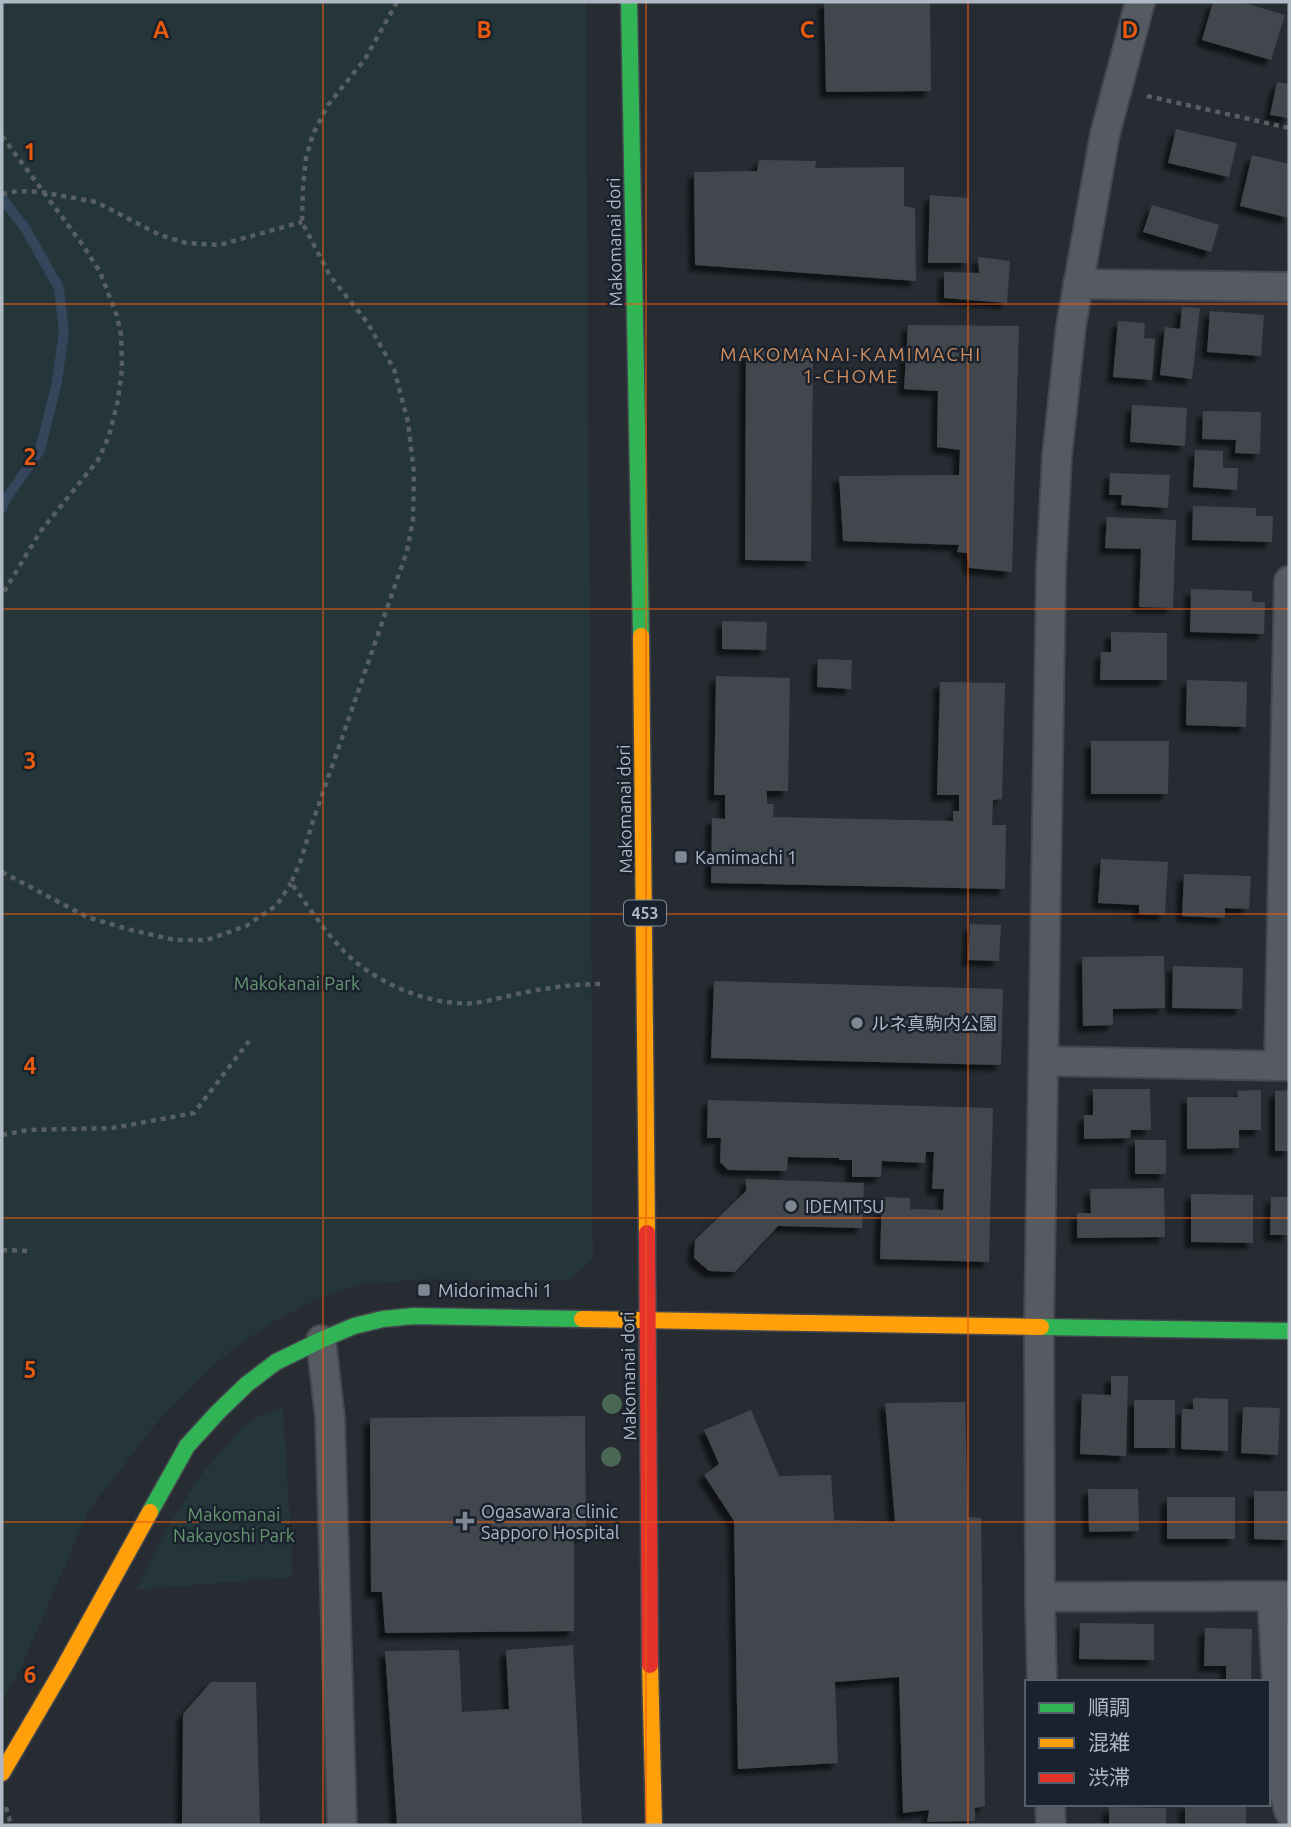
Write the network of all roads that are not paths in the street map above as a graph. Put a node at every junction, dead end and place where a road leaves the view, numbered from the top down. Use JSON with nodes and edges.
{"nodes":[{"id":1,"x":629,"y":2,"type":"edge"},
{"id":2,"x":1140,"y":2,"type":"edge"},
{"id":3,"x":1078,"y":284,"type":"junction"},
{"id":4,"x":1289,"y":287,"type":"edge"},
{"id":5,"x":1289,"y":581,"type":"edge"},
{"id":6,"x":1044,"y":1061,"type":"junction"},
{"id":7,"x":1284,"y":1066,"type":"edge"},
{"id":8,"x":646,"y":1319,"type":"junction"},
{"id":9,"x":1039,"y":1326,"type":"junction"},
{"id":10,"x":1289,"y":1331,"type":"edge"},
{"id":11,"x":321,"y":1340,"type":"junction"},
{"id":12,"x":1281,"y":1596,"type":"edge"},
{"id":13,"x":1040,"y":1597,"type":"junction"},
{"id":14,"x":1042,"y":1680,"type":"edge"},
{"id":15,"x":2,"y":1773,"type":"edge"},
{"id":16,"x":1049,"y":1806,"type":"edge"},
{"id":17,"x":1289,"y":1811,"type":"edge"},
{"id":18,"x":342,"y":1825,"type":"edge"},
{"id":19,"x":654,"y":1825,"type":"edge"},
{"id":20,"x":1051,"y":1825,"type":"edge"}],
"edges":[{"from":1,"to":8,"type":"main road","name":"Makomanai dori","number":"453"},
{"from":2,"to":3,"type":"street"},
{"from":3,"to":4,"type":"street"},
{"from":3,"to":6,"type":"street"},
{"from":5,"to":7,"type":"street"},
{"from":6,"to":7,"type":"street"},
{"from":6,"to":9,"type":"street"},
{"from":8,"to":9,"type":"main road"},
{"from":8,"to":11,"type":"main road"},
{"from":8,"to":19,"type":"main road","name":"Makomanai dori","number":"453"},
{"from":9,"to":10,"type":"main road"},
{"from":9,"to":13,"type":"street"},
{"from":11,"to":15,"type":"main road"},
{"from":11,"to":18,"type":"street"},
{"from":12,"to":13,"type":"street"},
{"from":12,"to":17,"type":"street"},
{"from":13,"to":14,"type":"street"},
{"from":16,"to":20,"type":"street"}]}
